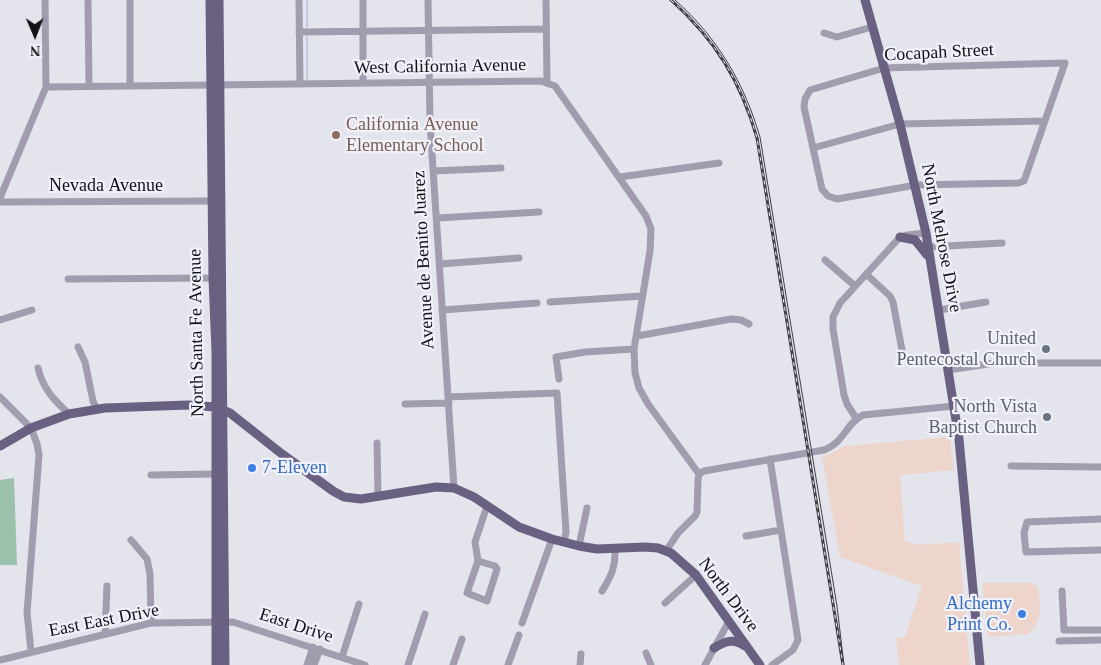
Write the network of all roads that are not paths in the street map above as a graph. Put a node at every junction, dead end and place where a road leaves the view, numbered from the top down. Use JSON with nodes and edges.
{"nodes":[{"id":1,"x":45,"y":0,"type":"edge"},
{"id":2,"x":88,"y":0,"type":"edge"},
{"id":3,"x":130,"y":0,"type":"edge"},
{"id":4,"x":210,"y":0,"type":"edge"},
{"id":5,"x":219,"y":0,"type":"edge"},
{"id":6,"x":299,"y":0,"type":"edge"},
{"id":7,"x":363,"y":0,"type":"edge"},
{"id":8,"x":428,"y":0,"type":"edge"},
{"id":9,"x":546,"y":0,"type":"edge"},
{"id":10,"x":865,"y":0,"type":"edge"},
{"id":11,"x":872,"y":27,"type":"junction"},
{"id":12,"x":546,"y":29,"type":"junction"},
{"id":13,"x":363,"y":31,"type":"junction"},
{"id":14,"x":428,"y":31,"type":"junction"},
{"id":15,"x":299,"y":32,"type":"junction"},
{"id":16,"x":824,"y":33,"type":"dead end"},
{"id":17,"x":884,"y":68,"type":"junction"},
{"id":18,"x":363,"y":82,"type":"junction"},
{"id":19,"x":428,"y":82,"type":"junction"},
{"id":20,"x":547,"y":82,"type":"junction"},
{"id":21,"x":300,"y":83,"type":"junction"},
{"id":22,"x":215,"y":84,"type":"junction"},
{"id":23,"x":130,"y":85,"type":"junction"},
{"id":24,"x":89,"y":86,"type":"junction"},
{"id":25,"x":46,"y":87,"type":"junction"},
{"id":26,"x":1045,"y":122,"type":"junction"},
{"id":27,"x":900,"y":124,"type":"junction"},
{"id":28,"x":212,"y":134,"type":"junction"},
{"id":29,"x":813,"y":148,"type":"junction"},
{"id":30,"x":719,"y":162,"type":"dead end"},
{"id":31,"x":221,"y":168,"type":"junction"},
{"id":32,"x":501,"y":168,"type":"dead end"},
{"id":33,"x":434,"y":171,"type":"junction"},
{"id":34,"x":620,"y":177,"type":"junction"},
{"id":35,"x":916,"y":185,"type":"junction"},
{"id":36,"x":0,"y":198,"type":"edge"},
{"id":37,"x":212,"y":201,"type":"junction"},
{"id":38,"x":0,"y":202,"type":"edge"},
{"id":39,"x":539,"y":212,"type":"dead end"},
{"id":40,"x":437,"y":218,"type":"junction"},
{"id":41,"x":926,"y":233,"type":"junction"},
{"id":42,"x":900,"y":238,"type":"junction"},
{"id":43,"x":1002,"y":243,"type":"dead end"},
{"id":44,"x":928,"y":247,"type":"junction"},
{"id":45,"x":519,"y":258,"type":"dead end"},
{"id":46,"x":825,"y":260,"type":"dead end"},
{"id":47,"x":930,"y":260,"type":"junction"},
{"id":48,"x":440,"y":264,"type":"junction"},
{"id":49,"x":866,"y":274,"type":"junction"},
{"id":50,"x":213,"y":278,"type":"junction"},
{"id":51,"x":68,"y":279,"type":"dead end"},
{"id":52,"x":855,"y":286,"type":"junction"},
{"id":53,"x":642,"y":296,"type":"junction"},
{"id":54,"x":550,"y":302,"type":"dead end"},
{"id":55,"x":986,"y":302,"type":"dead end"},
{"id":56,"x":537,"y":303,"type":"dead end"},
{"id":57,"x":32,"y":310,"type":"dead end"},
{"id":58,"x":442,"y":310,"type":"junction"},
{"id":59,"x":939,"y":310,"type":"junction"},
{"id":60,"x":0,"y":320,"type":"edge"},
{"id":61,"x":749,"y":324,"type":"dead end"},
{"id":62,"x":637,"y":336,"type":"junction"},
{"id":63,"x":78,"y":347,"type":"dead end"},
{"id":64,"x":634,"y":349,"type":"junction"},
{"id":65,"x":902,"y":350,"type":"dead end"},
{"id":66,"x":1101,"y":363,"type":"edge"},
{"id":67,"x":38,"y":368,"type":"dead end"},
{"id":68,"x":948,"y":370,"type":"junction"},
{"id":69,"x":559,"y":379,"type":"dead end"},
{"id":70,"x":0,"y":397,"type":"edge"},
{"id":71,"x":448,"y":400,"type":"junction"},
{"id":72,"x":405,"y":404,"type":"dead end"},
{"id":73,"x":954,"y":406,"type":"junction"},
{"id":74,"x":97,"y":409,"type":"junction"},
{"id":75,"x":219,"y":409,"type":"junction"},
{"id":76,"x":69,"y":414,"type":"junction"},
{"id":77,"x":856,"y":418,"type":"junction"},
{"id":78,"x":30,"y":428,"type":"junction"},
{"id":79,"x":377,"y":443,"type":"dead end"},
{"id":80,"x":0,"y":446,"type":"edge"},
{"id":81,"x":770,"y":459,"type":"junction"},
{"id":82,"x":1011,"y":466,"type":"dead end"},
{"id":83,"x":1101,"y":467,"type":"edge"},
{"id":84,"x":215,"y":474,"type":"junction"},
{"id":85,"x":699,"y":474,"type":"junction"},
{"id":86,"x":151,"y":475,"type":"dead end"},
{"id":87,"x":454,"y":488,"type":"junction"},
{"id":88,"x":378,"y":496,"type":"junction"},
{"id":89,"x":488,"y":506,"type":"junction"},
{"id":90,"x":588,"y":508,"type":"dead end"},
{"id":91,"x":1101,"y":519,"type":"edge"},
{"id":92,"x":781,"y":530,"type":"junction"},
{"id":93,"x":746,"y":536,"type":"dead end"},
{"id":94,"x":552,"y":539,"type":"junction"},
{"id":95,"x":130,"y":540,"type":"dead end"},
{"id":96,"x":564,"y":542,"type":"junction"},
{"id":97,"x":579,"y":546,"type":"junction"},
{"id":98,"x":615,"y":549,"type":"junction"},
{"id":99,"x":1101,"y":550,"type":"edge"},
{"id":100,"x":666,"y":551,"type":"junction"},
{"id":101,"x":478,"y":561,"type":"junction"},
{"id":102,"x":696,"y":575,"type":"junction"},
{"id":103,"x":107,"y":586,"type":"dead end"},
{"id":104,"x":602,"y":591,"type":"dead end"},
{"id":105,"x":1062,"y":591,"type":"dead end"},
{"id":106,"x":665,"y":602,"type":"dead end"},
{"id":107,"x":359,"y":604,"type":"dead end"},
{"id":108,"x":425,"y":614,"type":"dead end"},
{"id":109,"x":729,"y":621,"type":"junction"},
{"id":110,"x":220,"y":622,"type":"junction"},
{"id":111,"x":151,"y":623,"type":"junction"},
{"id":112,"x":522,"y":623,"type":"dead end"},
{"id":113,"x":1101,"y":630,"type":"edge"},
{"id":114,"x":105,"y":634,"type":"junction"},
{"id":115,"x":519,"y":635,"type":"dead end"},
{"id":116,"x":462,"y":639,"type":"dead end"},
{"id":117,"x":1101,"y":640,"type":"edge"},
{"id":118,"x":1060,"y":641,"type":"dead end"},
{"id":119,"x":746,"y":646,"type":"junction"},
{"id":120,"x":316,"y":648,"type":"junction"},
{"id":121,"x":714,"y":648,"type":"junction"},
{"id":122,"x":31,"y":651,"type":"junction"},
{"id":123,"x":646,"y":653,"type":"dead end"},
{"id":124,"x":581,"y":654,"type":"dead end"},
{"id":125,"x":342,"y":657,"type":"junction"},
{"id":126,"x":0,"y":660,"type":"edge"},
{"id":127,"x":216,"y":665,"type":"edge"},
{"id":128,"x":225,"y":665,"type":"edge"},
{"id":129,"x":307,"y":665,"type":"edge"},
{"id":130,"x":314,"y":665,"type":"edge"},
{"id":131,"x":365,"y":665,"type":"edge"},
{"id":132,"x":408,"y":665,"type":"edge"},
{"id":133,"x":453,"y":665,"type":"edge"},
{"id":134,"x":508,"y":665,"type":"edge"},
{"id":135,"x":580,"y":665,"type":"edge"},
{"id":136,"x":651,"y":665,"type":"edge"},
{"id":137,"x":705,"y":665,"type":"edge"},
{"id":138,"x":760,"y":665,"type":"edge"},
{"id":139,"x":772,"y":665,"type":"edge"},
{"id":140,"x":980,"y":665,"type":"edge"}],
"edges":[{"from":1,"to":25,"type":"street"},
{"from":2,"to":24,"type":"street"},
{"from":3,"to":23,"type":"street"},
{"from":4,"to":22,"type":"main road","name":"North Santa Fe Avenue"},
{"from":5,"to":22,"type":"main road","name":"North Santa Fe Avenue"},
{"from":6,"to":15,"type":"street"},
{"from":7,"to":13,"type":"street"},
{"from":8,"to":14,"type":"street","name":"Avenue de Benito Juarez"},
{"from":9,"to":12,"type":"street"},
{"from":10,"to":11,"type":"main road","name":"North Melrose Drive"},
{"from":11,"to":16,"type":"street"},
{"from":11,"to":17,"type":"main road","name":"North Melrose Drive"},
{"from":12,"to":14,"type":"street"},
{"from":12,"to":20,"type":"street"},
{"from":13,"to":14,"type":"street"},
{"from":13,"to":15,"type":"street"},
{"from":13,"to":18,"type":"street"},
{"from":14,"to":19,"type":"street","name":"Avenue de Benito Juarez"},
{"from":15,"to":21,"type":"street"},
{"from":17,"to":26,"type":"street","name":"Cocapah Street"},
{"from":17,"to":27,"type":"main road","name":"North Melrose Drive"},
{"from":17,"to":29,"type":"street","name":"Cocapah Street"},
{"from":18,"to":19,"type":"street","name":"West California Avenue"},
{"from":18,"to":21,"type":"street","name":"West California Avenue"},
{"from":19,"to":20,"type":"street","name":"West California Avenue"},
{"from":19,"to":33,"type":"street","name":"Avenue de Benito Juarez"},
{"from":20,"to":34,"type":"street","name":"West California Avenue"},
{"from":21,"to":22,"type":"street","name":"West California Avenue"},
{"from":22,"to":23,"type":"street","name":"West California Avenue"},
{"from":22,"to":28,"type":"main road","name":"North Santa Fe Avenue"},
{"from":22,"to":31,"type":"main road","name":"North Santa Fe Avenue"},
{"from":23,"to":24,"type":"street","name":"West California Avenue"},
{"from":24,"to":25,"type":"street","name":"West California Avenue"},
{"from":25,"to":36,"type":"street"},
{"from":26,"to":27,"type":"street"},
{"from":26,"to":35,"type":"street"},
{"from":27,"to":29,"type":"street"},
{"from":27,"to":35,"type":"main road","name":"North Melrose Drive"},
{"from":28,"to":31,"type":"main road"},
{"from":28,"to":37,"type":"main road","name":"North Santa Fe Avenue"},
{"from":29,"to":35,"type":"street"},
{"from":30,"to":34,"type":"street"},
{"from":31,"to":75,"type":"main road","name":"North Santa Fe Avenue"},
{"from":32,"to":33,"type":"street"},
{"from":33,"to":40,"type":"street","name":"Avenue de Benito Juarez"},
{"from":34,"to":53,"type":"street","name":"West California Avenue"},
{"from":35,"to":41,"type":"main road","name":"North Melrose Drive"},
{"from":37,"to":38,"type":"street","name":"Nevada Avenue"},
{"from":37,"to":50,"type":"main road","name":"North Santa Fe Avenue"},
{"from":39,"to":40,"type":"street"},
{"from":40,"to":48,"type":"street","name":"Avenue de Benito Juarez"},
{"from":41,"to":42,"type":"street"},
{"from":41,"to":44,"type":"main road","name":"North Melrose Drive"},
{"from":42,"to":47,"type":"main road"},
{"from":42,"to":49,"type":"street"},
{"from":43,"to":44,"type":"street"},
{"from":44,"to":47,"type":"main road","name":"North Melrose Drive"},
{"from":45,"to":48,"type":"street"},
{"from":46,"to":52,"type":"street"},
{"from":47,"to":59,"type":"main road","name":"North Melrose Drive"},
{"from":48,"to":58,"type":"street","name":"Avenue de Benito Juarez"},
{"from":49,"to":52,"type":"street"},
{"from":49,"to":65,"type":"street"},
{"from":50,"to":51,"type":"street"},
{"from":50,"to":75,"type":"main road","name":"North Santa Fe Avenue"},
{"from":52,"to":77,"type":"street"},
{"from":53,"to":54,"type":"street"},
{"from":53,"to":62,"type":"street","name":"West California Avenue"},
{"from":55,"to":59,"type":"street"},
{"from":56,"to":58,"type":"street"},
{"from":57,"to":60,"type":"street"},
{"from":58,"to":71,"type":"street","name":"Avenue de Benito Juarez"},
{"from":59,"to":68,"type":"main road","name":"North Melrose Drive"},
{"from":61,"to":62,"type":"street"},
{"from":62,"to":64,"type":"street","name":"West California Avenue"},
{"from":63,"to":74,"type":"street"},
{"from":64,"to":69,"type":"street"},
{"from":64,"to":85,"type":"street","name":"West California Avenue"},
{"from":66,"to":68,"type":"street"},
{"from":67,"to":76,"type":"street"},
{"from":68,"to":73,"type":"main road","name":"North Melrose Drive"},
{"from":70,"to":78,"type":"street"},
{"from":71,"to":72,"type":"street"},
{"from":71,"to":87,"type":"street","name":"Avenue de Benito Juarez"},
{"from":71,"to":96,"type":"street"},
{"from":73,"to":77,"type":"street"},
{"from":73,"to":140,"type":"main road","name":"North Melrose Drive"},
{"from":74,"to":75,"type":"main road"},
{"from":74,"to":76,"type":"main road"},
{"from":75,"to":84,"type":"main road","name":"North Santa Fe Avenue"},
{"from":75,"to":88,"type":"main road"},
{"from":75,"to":110,"type":"main road","name":"North Santa Fe Avenue"},
{"from":76,"to":78,"type":"main road"},
{"from":77,"to":81,"type":"street"},
{"from":78,"to":80,"type":"main road"},
{"from":78,"to":122,"type":"street"},
{"from":79,"to":88,"type":"street"},
{"from":81,"to":85,"type":"street"},
{"from":81,"to":92,"type":"street"},
{"from":82,"to":83,"type":"street"},
{"from":84,"to":86,"type":"street"},
{"from":84,"to":110,"type":"main road","name":"North Santa Fe Avenue"},
{"from":85,"to":100,"type":"street"},
{"from":87,"to":88,"type":"main road"},
{"from":87,"to":89,"type":"main road"},
{"from":89,"to":94,"type":"main road"},
{"from":89,"to":101,"type":"street"},
{"from":90,"to":97,"type":"street"},
{"from":91,"to":99,"type":"street"},
{"from":92,"to":93,"type":"street"},
{"from":92,"to":139,"type":"street"},
{"from":94,"to":96,"type":"main road"},
{"from":94,"to":112,"type":"street"},
{"from":95,"to":111,"type":"street"},
{"from":96,"to":97,"type":"main road"},
{"from":97,"to":98,"type":"main road"},
{"from":98,"to":100,"type":"main road"},
{"from":98,"to":104,"type":"street"},
{"from":100,"to":102,"type":"main road","name":"North Drive"},
{"from":101,"to":101,"type":"street"},
{"from":102,"to":106,"type":"street"},
{"from":102,"to":109,"type":"main road","name":"North Drive"},
{"from":103,"to":114,"type":"street"},
{"from":105,"to":113,"type":"street"},
{"from":107,"to":125,"type":"street"},
{"from":108,"to":132,"type":"street"},
{"from":109,"to":119,"type":"main road","name":"North Drive"},
{"from":109,"to":121,"type":"street"},
{"from":110,"to":111,"type":"street","name":"East East Drive"},
{"from":110,"to":120,"type":"street","name":"East Drive"},
{"from":110,"to":127,"type":"main road","name":"North Santa Fe Avenue"},
{"from":110,"to":128,"type":"main road","name":"North Santa Fe Avenue"},
{"from":111,"to":114,"type":"street","name":"East East Drive"},
{"from":114,"to":122,"type":"street","name":"East East Drive"},
{"from":115,"to":134,"type":"street"},
{"from":116,"to":133,"type":"street"},
{"from":117,"to":118,"type":"street"},
{"from":119,"to":121,"type":"main road"},
{"from":119,"to":138,"type":"main road","name":"North Drive"},
{"from":120,"to":125,"type":"street","name":"East Drive"},
{"from":120,"to":129,"type":"street"},
{"from":120,"to":130,"type":"street"},
{"from":121,"to":137,"type":"street"},
{"from":122,"to":126,"type":"street","name":"East East Drive"},
{"from":123,"to":136,"type":"street"},
{"from":124,"to":135,"type":"street"},
{"from":125,"to":131,"type":"street","name":"East Drive"}]}
